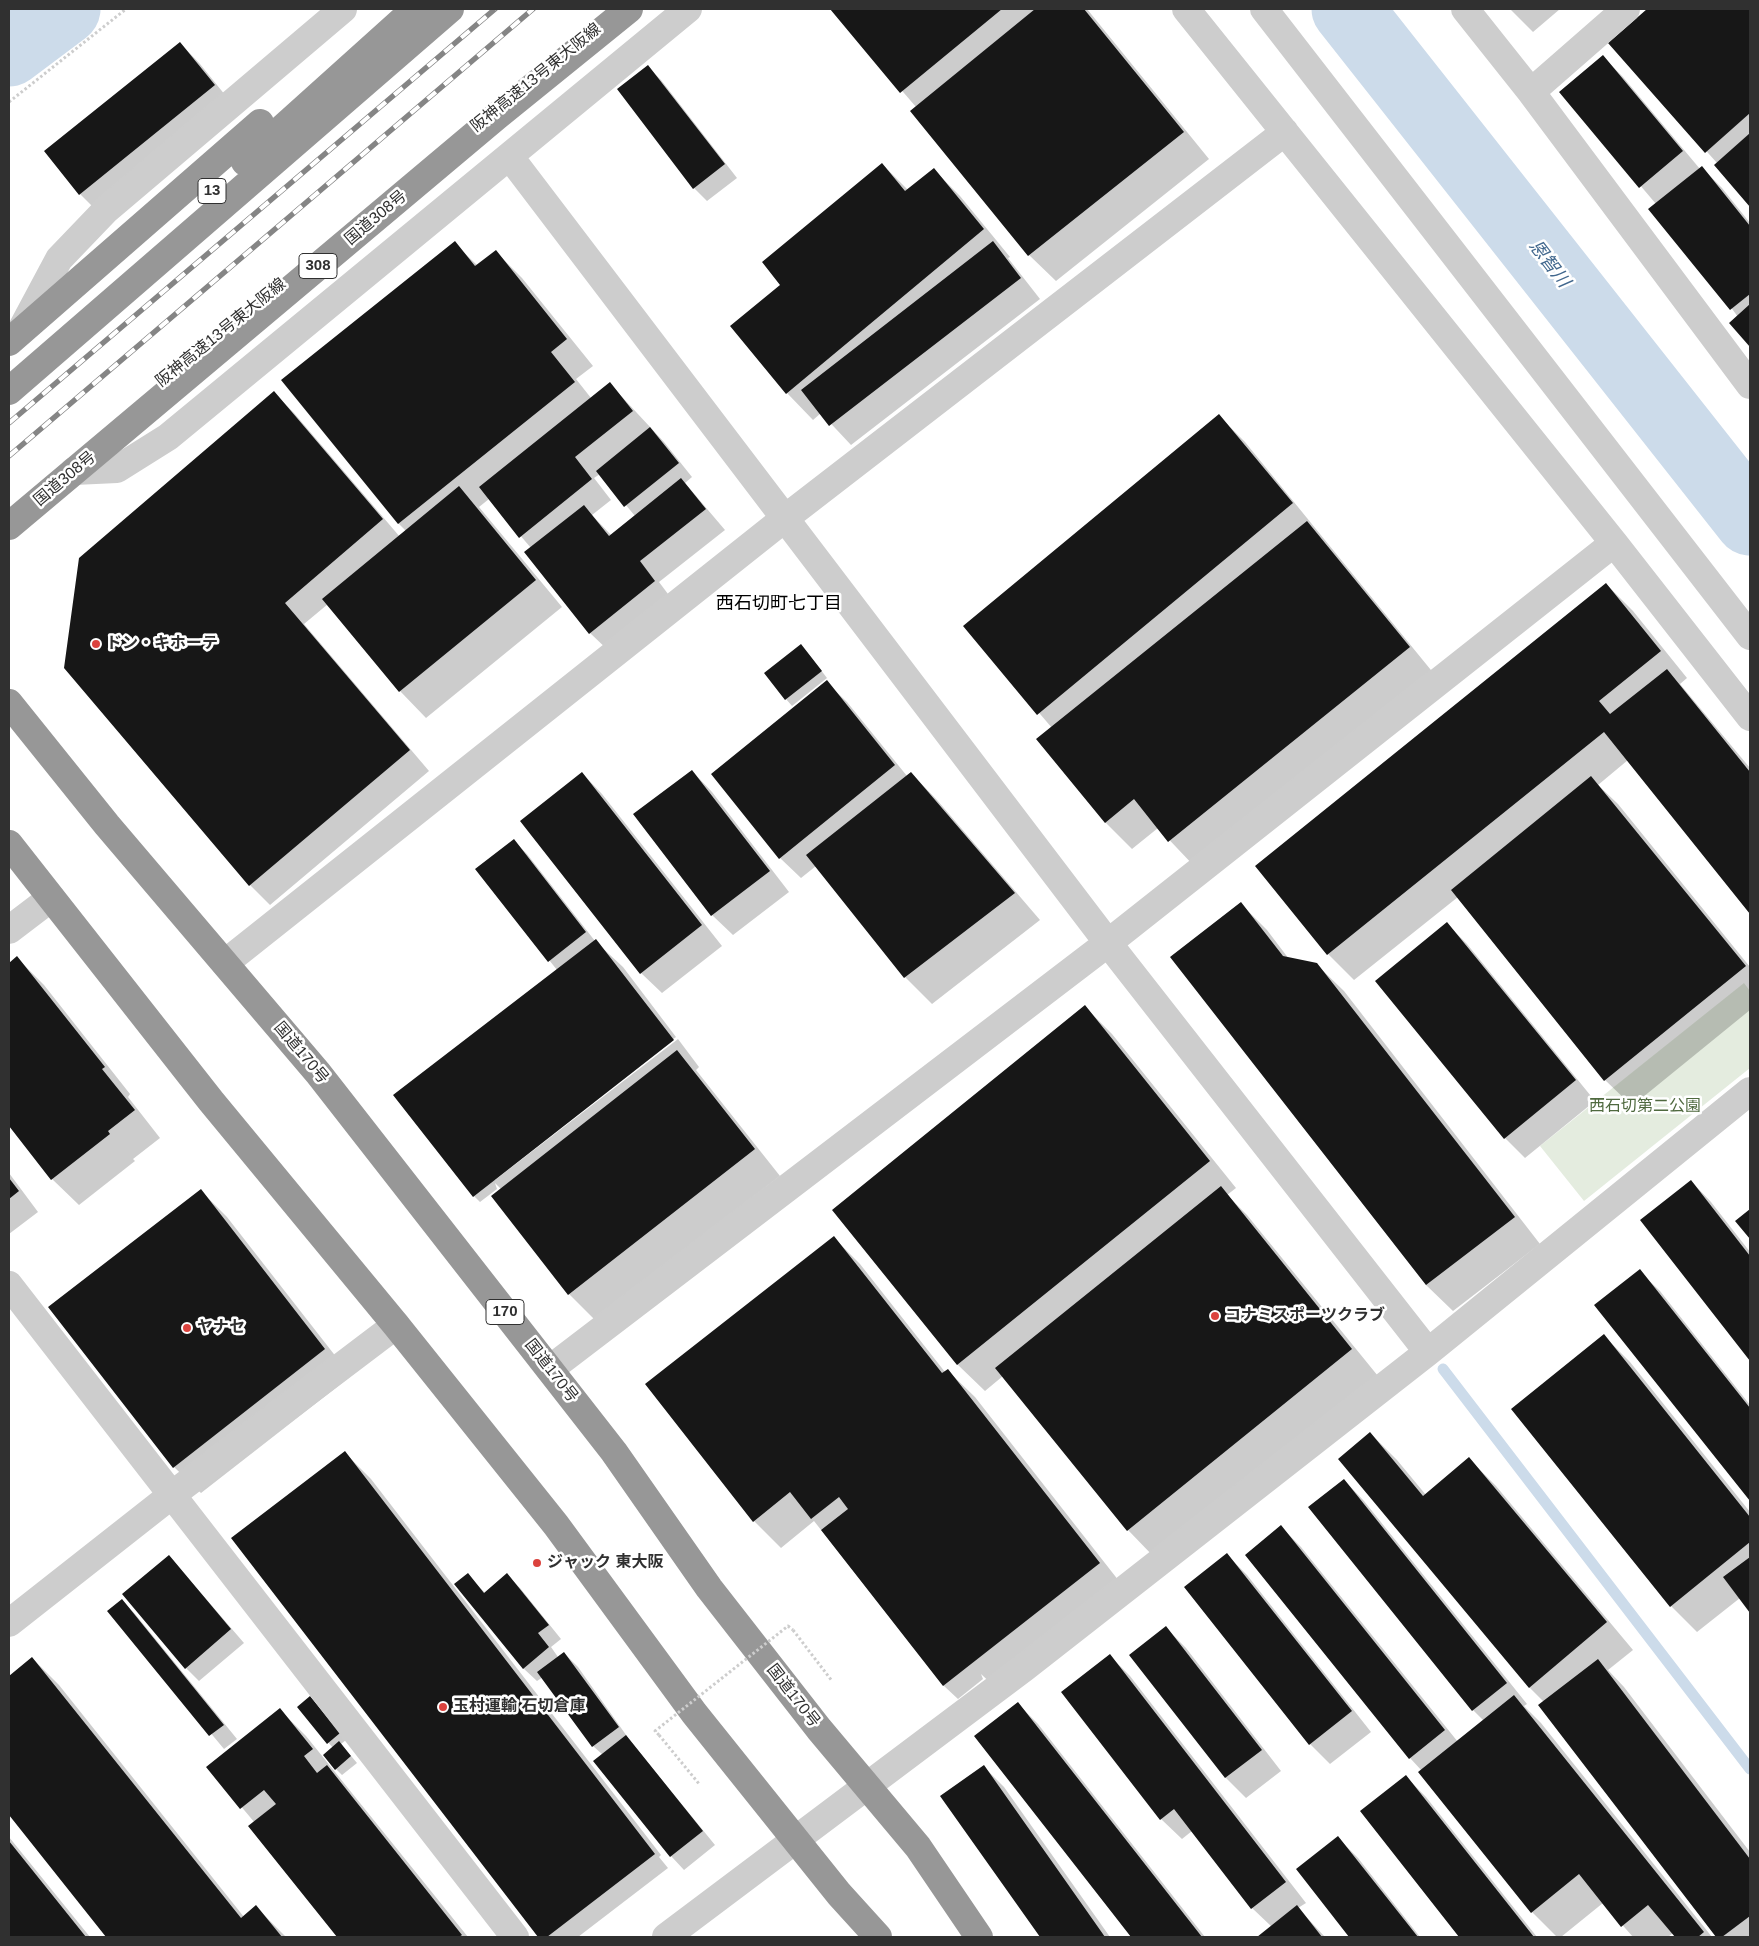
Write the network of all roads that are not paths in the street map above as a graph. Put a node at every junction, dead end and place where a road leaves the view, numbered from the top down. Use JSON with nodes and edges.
{"nodes":[{"id":1,"x":343,"y":9,"type":"edge"},
{"id":2,"x":391,"y":9,"type":"edge"},
{"id":3,"x":415,"y":9,"type":"edge"},
{"id":4,"x":450,"y":9,"type":"edge"},
{"id":5,"x":621,"y":9,"type":"edge"},
{"id":6,"x":629,"y":9,"type":"edge"},
{"id":7,"x":688,"y":9,"type":"edge"},
{"id":8,"x":1186,"y":9,"type":"edge"},
{"id":9,"x":1264,"y":9,"type":"edge"},
{"id":10,"x":1465,"y":9,"type":"edge"},
{"id":11,"x":1626,"y":9,"type":"edge"},
{"id":12,"x":1531,"y":92,"type":"junction"},
{"id":13,"x":1284,"y":132,"type":"junction"},
{"id":14,"x":510,"y":157,"type":"junction"},
{"id":15,"x":14,"y":338,"type":"edge"},
{"id":16,"x":9,"y":373,"type":"edge"},
{"id":17,"x":1750,"y":385,"type":"edge"},
{"id":18,"x":9,"y":391,"type":"edge"},
{"id":19,"x":74,"y":471,"type":"junction"},
{"id":20,"x":9,"y":508,"type":"edge"},
{"id":21,"x":784,"y":519,"type":"junction"},
{"id":22,"x":9,"y":526,"type":"edge"},
{"id":23,"x":1614,"y":543,"type":"junction"},
{"id":24,"x":1750,"y":636,"type":"edge"},
{"id":25,"x":9,"y":703,"type":"edge"},
{"id":26,"x":1750,"y":717,"type":"edge"},
{"id":27,"x":9,"y":844,"type":"edge"},
{"id":28,"x":50,"y":898,"type":"junction"},
{"id":29,"x":9,"y":930,"type":"edge"},
{"id":30,"x":1108,"y":943,"type":"junction"},
{"id":31,"x":225,"y":964,"type":"junction"},
{"id":32,"x":1750,"y":1091,"type":"edge"},
{"id":33,"x":9,"y":1285,"type":"edge"},
{"id":34,"x":396,"y":1325,"type":"junction"},
{"id":35,"x":1428,"y":1352,"type":"junction"},
{"id":36,"x":550,"y":1369,"type":"junction"},
{"id":37,"x":172,"y":1494,"type":"junction"},
{"id":38,"x":9,"y":1622,"type":"edge"},
{"id":39,"x":867,"y":1786,"type":"junction"},
{"id":40,"x":795,"y":1840,"type":"junction"},
{"id":41,"x":515,"y":1937,"type":"edge"},
{"id":42,"x":666,"y":1937,"type":"edge"},
{"id":43,"x":878,"y":1937,"type":"edge"},
{"id":44,"x":979,"y":1937,"type":"edge"}],
"edges":[{"from":1,"to":15,"type":"street"},
{"from":2,"to":15,"type":"highway"},
{"from":3,"to":16,"type":"highway","number":"13"},
{"from":4,"to":18,"type":"highway"},
{"from":5,"to":20,"type":"highway","name":"阪神高速13号東大阪線"},
{"from":6,"to":19,"type":"highway","name":"国道308号","number":"308"},
{"from":7,"to":14,"type":"street"},
{"from":8,"to":13,"type":"street"},
{"from":9,"to":24,"type":"street"},
{"from":10,"to":12,"type":"street"},
{"from":11,"to":12,"type":"street"},
{"from":12,"to":17,"type":"street"},
{"from":13,"to":21,"type":"street"},
{"from":13,"to":23,"type":"street"},
{"from":14,"to":19,"type":"street"},
{"from":14,"to":21,"type":"street"},
{"from":19,"to":22,"type":"highway","name":"国道308号","number":"308"},
{"from":21,"to":30,"type":"street"},
{"from":21,"to":31,"type":"street"},
{"from":23,"to":26,"type":"street"},
{"from":23,"to":30,"type":"street"},
{"from":25,"to":31,"type":"highway","name":"国道170号","number":"170"},
{"from":27,"to":28,"type":"highway"},
{"from":28,"to":29,"type":"street"},
{"from":28,"to":34,"type":"highway"},
{"from":30,"to":35,"type":"street"},
{"from":30,"to":36,"type":"street"},
{"from":31,"to":36,"type":"highway","name":"国道170号","number":"170"},
{"from":32,"to":35,"type":"street"},
{"from":33,"to":37,"type":"street"},
{"from":34,"to":37,"type":"street"},
{"from":34,"to":40,"type":"highway"},
{"from":35,"to":39,"type":"street"},
{"from":36,"to":39,"type":"highway","name":"国道170号","number":"170"},
{"from":37,"to":38,"type":"street"},
{"from":37,"to":41,"type":"street"},
{"from":39,"to":40,"type":"street"},
{"from":39,"to":44,"type":"highway","name":"国道170号","number":"170"},
{"from":40,"to":42,"type":"street"},
{"from":40,"to":43,"type":"highway"}]}
